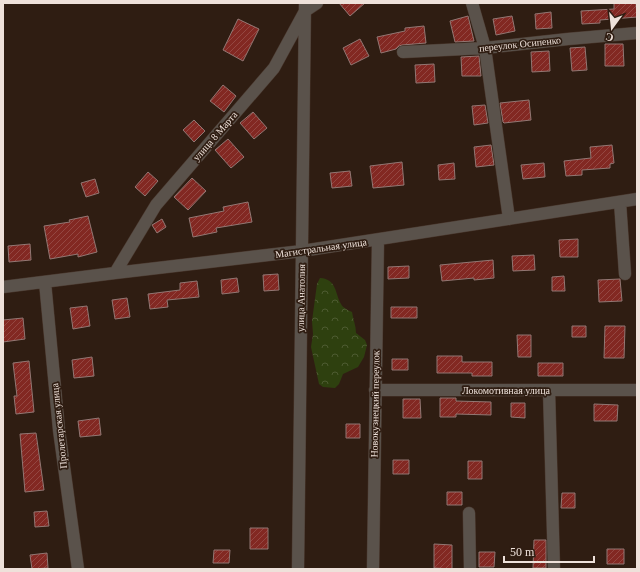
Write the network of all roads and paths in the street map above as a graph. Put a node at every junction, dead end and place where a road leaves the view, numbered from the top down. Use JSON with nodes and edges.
{"nodes":[{"id":1,"x":317,"y":3,"type":"edge"},
{"id":2,"x":472,"y":3,"type":"edge"},
{"id":3,"x":305,"y":7,"type":"edge"},
{"id":4,"x":637,"y":33,"type":"edge"},
{"id":5,"x":485,"y":48,"type":"junction"},
{"id":6,"x":403,"y":52,"type":"dead end"},
{"id":7,"x":637,"y":200,"type":"edge"},
{"id":8,"x":620,"y":202,"type":"junction"},
{"id":9,"x":509,"y":219,"type":"junction"},
{"id":10,"x":378,"y":240,"type":"junction"},
{"id":11,"x":302,"y":251,"type":"junction"},
{"id":12,"x":115,"y":273,"type":"junction"},
{"id":13,"x":625,"y":274,"type":"dead end"},
{"id":14,"x":45,"y":282,"type":"junction"},
{"id":15,"x":3,"y":287,"type":"edge"},
{"id":16,"x":374,"y":390,"type":"junction"},
{"id":17,"x":549,"y":390,"type":"junction"},
{"id":18,"x":637,"y":390,"type":"edge"},
{"id":19,"x":469,"y":513,"type":"dead end"},
{"id":20,"x":78,"y":569,"type":"edge"},
{"id":21,"x":298,"y":569,"type":"edge"},
{"id":22,"x":373,"y":569,"type":"edge"},
{"id":23,"x":470,"y":569,"type":"edge"},
{"id":24,"x":554,"y":569,"type":"edge"}],
"edges":[{"from":1,"to":3,"type":"street","name":"улица 8 Марта"},
{"from":2,"to":5,"type":"street"},
{"from":3,"to":11,"type":"street","name":"улица Анатолия"},
{"from":3,"to":12,"type":"street","name":"улица 8 Марта"},
{"from":4,"to":5,"type":"street","name":"переулок Осипенко"},
{"from":5,"to":6,"type":"street","name":"переулок Осипенко"},
{"from":5,"to":9,"type":"street"},
{"from":7,"to":8,"type":"street","name":"Магистральная улица"},
{"from":8,"to":9,"type":"street","name":"Магистральная улица"},
{"from":8,"to":13,"type":"street"},
{"from":9,"to":10,"type":"street","name":"Магистральная улица"},
{"from":10,"to":11,"type":"street","name":"Магистральная улица"},
{"from":10,"to":16,"type":"street","name":"Новокузнецкий переулок"},
{"from":11,"to":12,"type":"street","name":"Магистральная улица"},
{"from":11,"to":21,"type":"street","name":"улица Анатолия"},
{"from":12,"to":14,"type":"street","name":"Магистральная улица"},
{"from":14,"to":15,"type":"street","name":"Магистральная улица"},
{"from":14,"to":20,"type":"street","name":"Пролетарская улица"},
{"from":16,"to":17,"type":"street","name":"Локомотивная улица"},
{"from":16,"to":22,"type":"street","name":"Новокузнецкий переулок"},
{"from":17,"to":18,"type":"street","name":"Локомотивная улица"},
{"from":17,"to":24,"type":"street"},
{"from":19,"to":23,"type":"street"}]}
